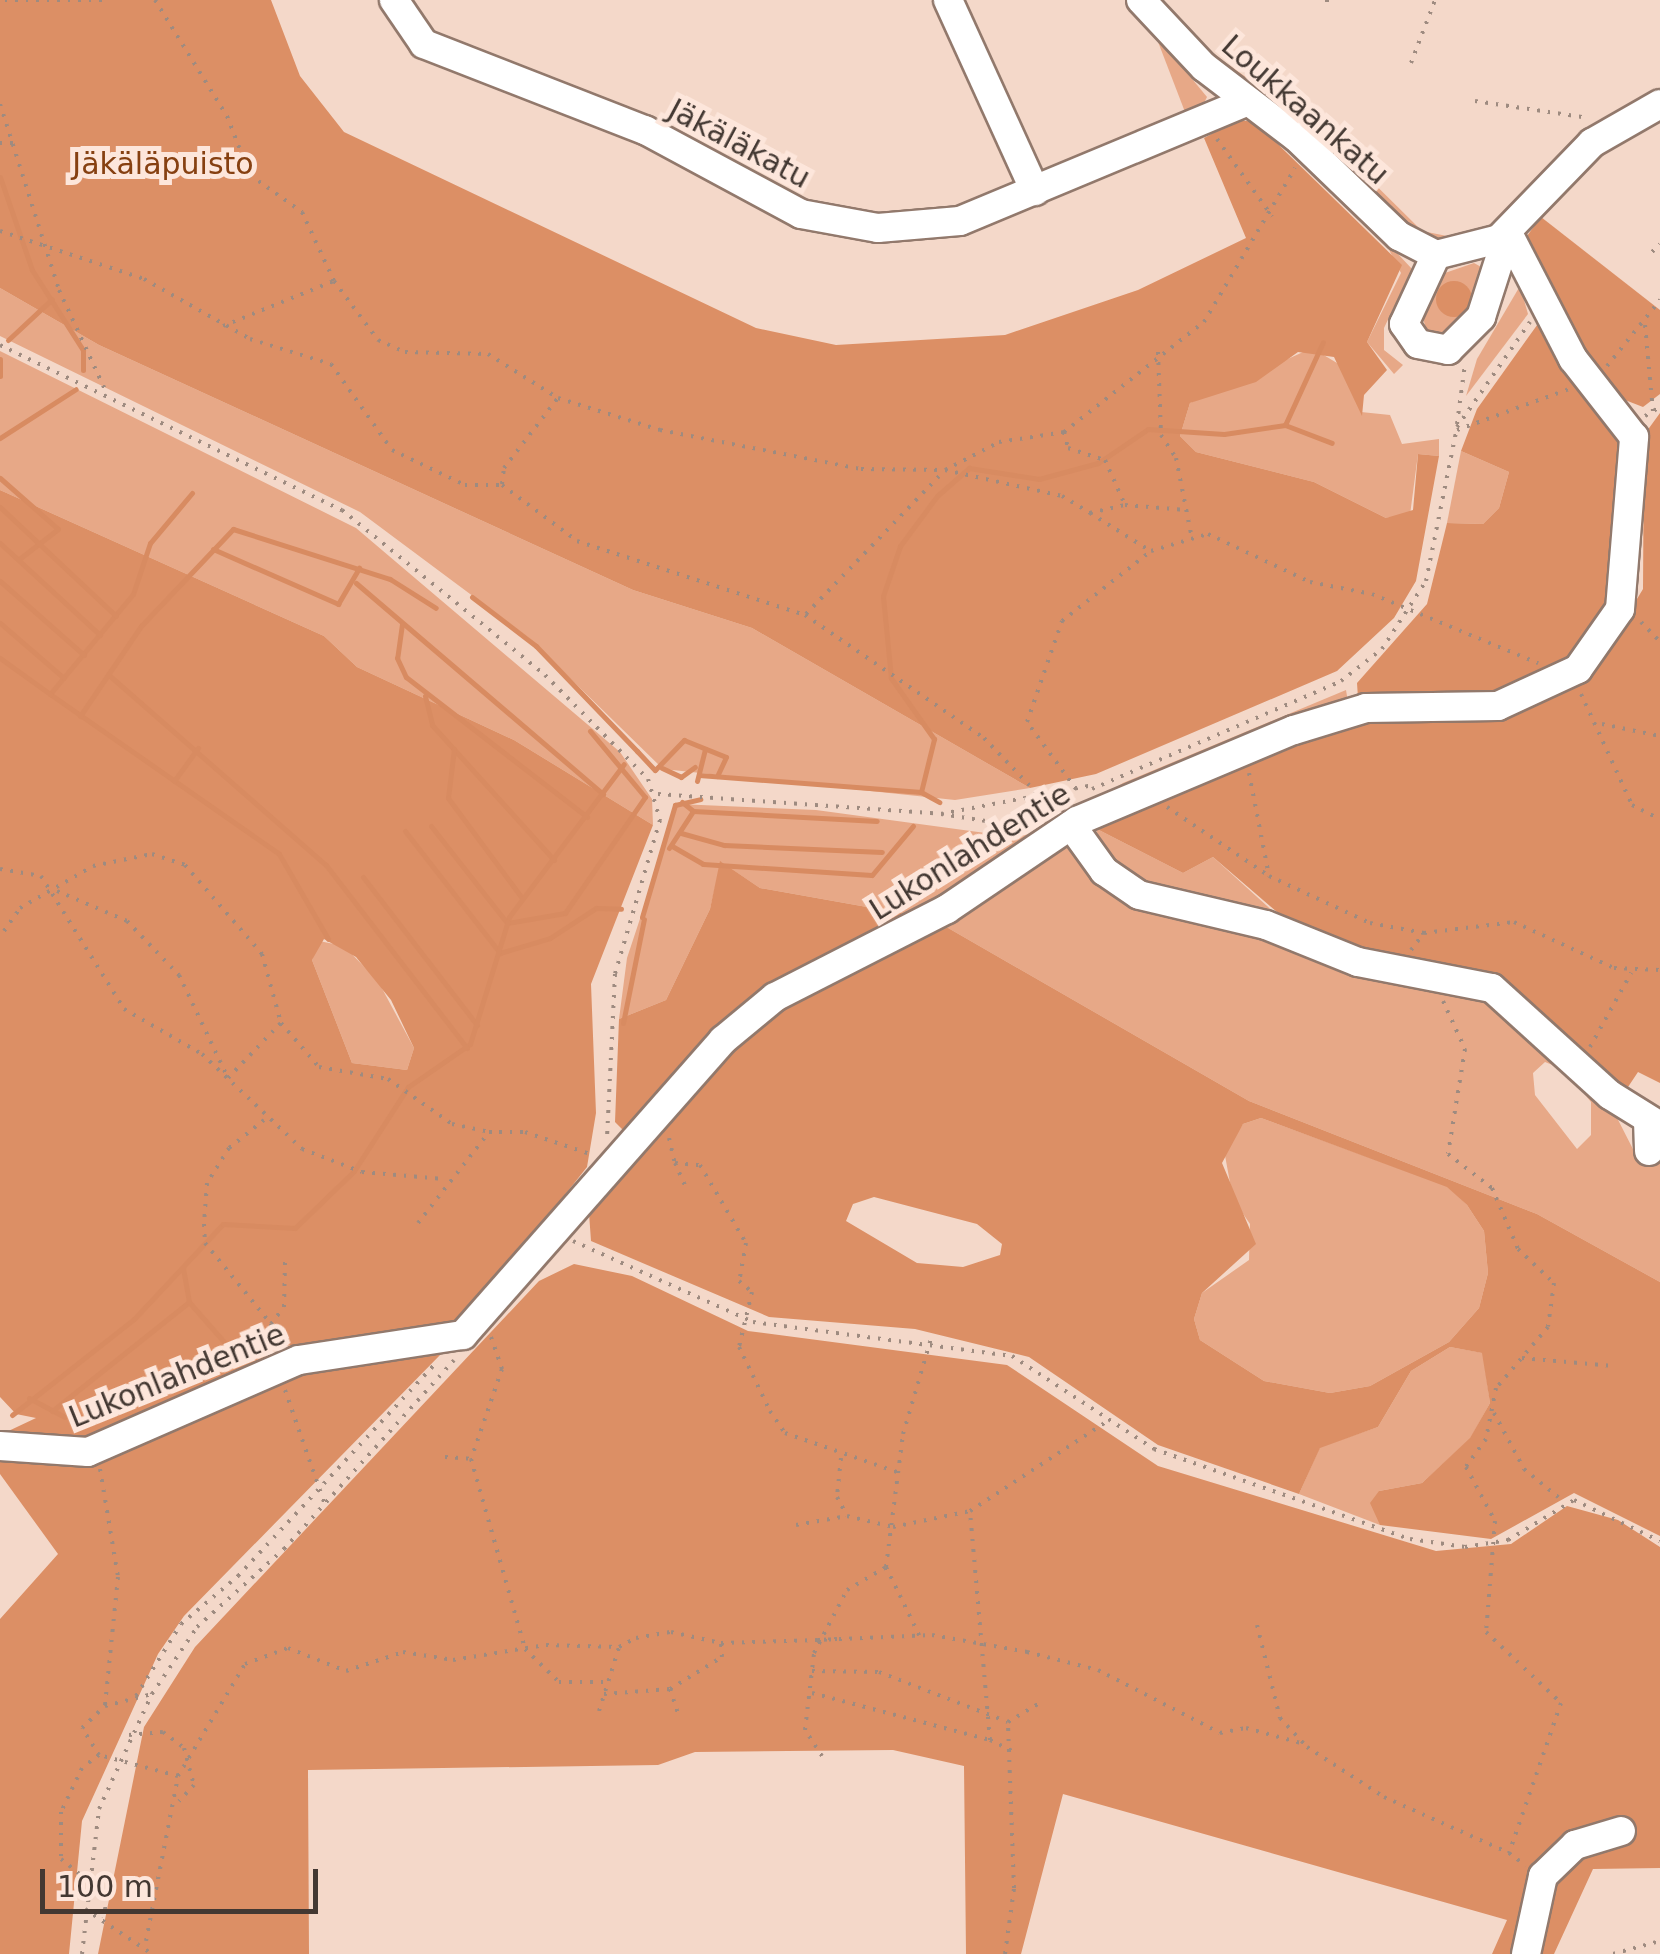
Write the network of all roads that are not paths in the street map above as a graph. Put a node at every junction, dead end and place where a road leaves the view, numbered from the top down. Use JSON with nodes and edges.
{"nodes":[{"id":1,"x":394,"y":0,"type":"edge"},
{"id":2,"x":948,"y":0,"type":"edge"},
{"id":3,"x":1141,"y":0,"type":"edge"},
{"id":4,"x":1248,"y":101,"type":"junction"},
{"id":5,"x":1660,"y":104,"type":"edge"},
{"id":6,"x":1035,"y":192,"type":"junction"},
{"id":7,"x":1508,"y":233,"type":"junction"},
{"id":8,"x":1436,"y":255,"type":"junction"},
{"id":9,"x":1057,"y":821,"type":"junction"},
{"id":10,"x":1652,"y":1132,"type":"edge"},
{"id":11,"x":0,"y":1446,"type":"edge"},
{"id":12,"x":1621,"y":1831,"type":"dead end"},
{"id":13,"x":1526,"y":1954,"type":"edge"}],
"edges":[{"from":1,"to":6,"type":"street","name":"Jäkäläkatu"},
{"from":2,"to":6,"type":"street"},
{"from":3,"to":4,"type":"street","name":"Loukkaankatu"},
{"from":4,"to":6,"type":"street","name":"Jäkäläkatu"},
{"from":4,"to":8,"type":"street","name":"Loukkaankatu"},
{"from":5,"to":7,"type":"street"},
{"from":7,"to":8,"type":"street"},
{"from":7,"to":8,"type":"street"},
{"from":7,"to":9,"type":"street","name":"Lukonlahdentie"},
{"from":9,"to":10,"type":"street"},
{"from":9,"to":11,"type":"street","name":"Lukonlahdentie"},
{"from":12,"to":13,"type":"street"}]}
